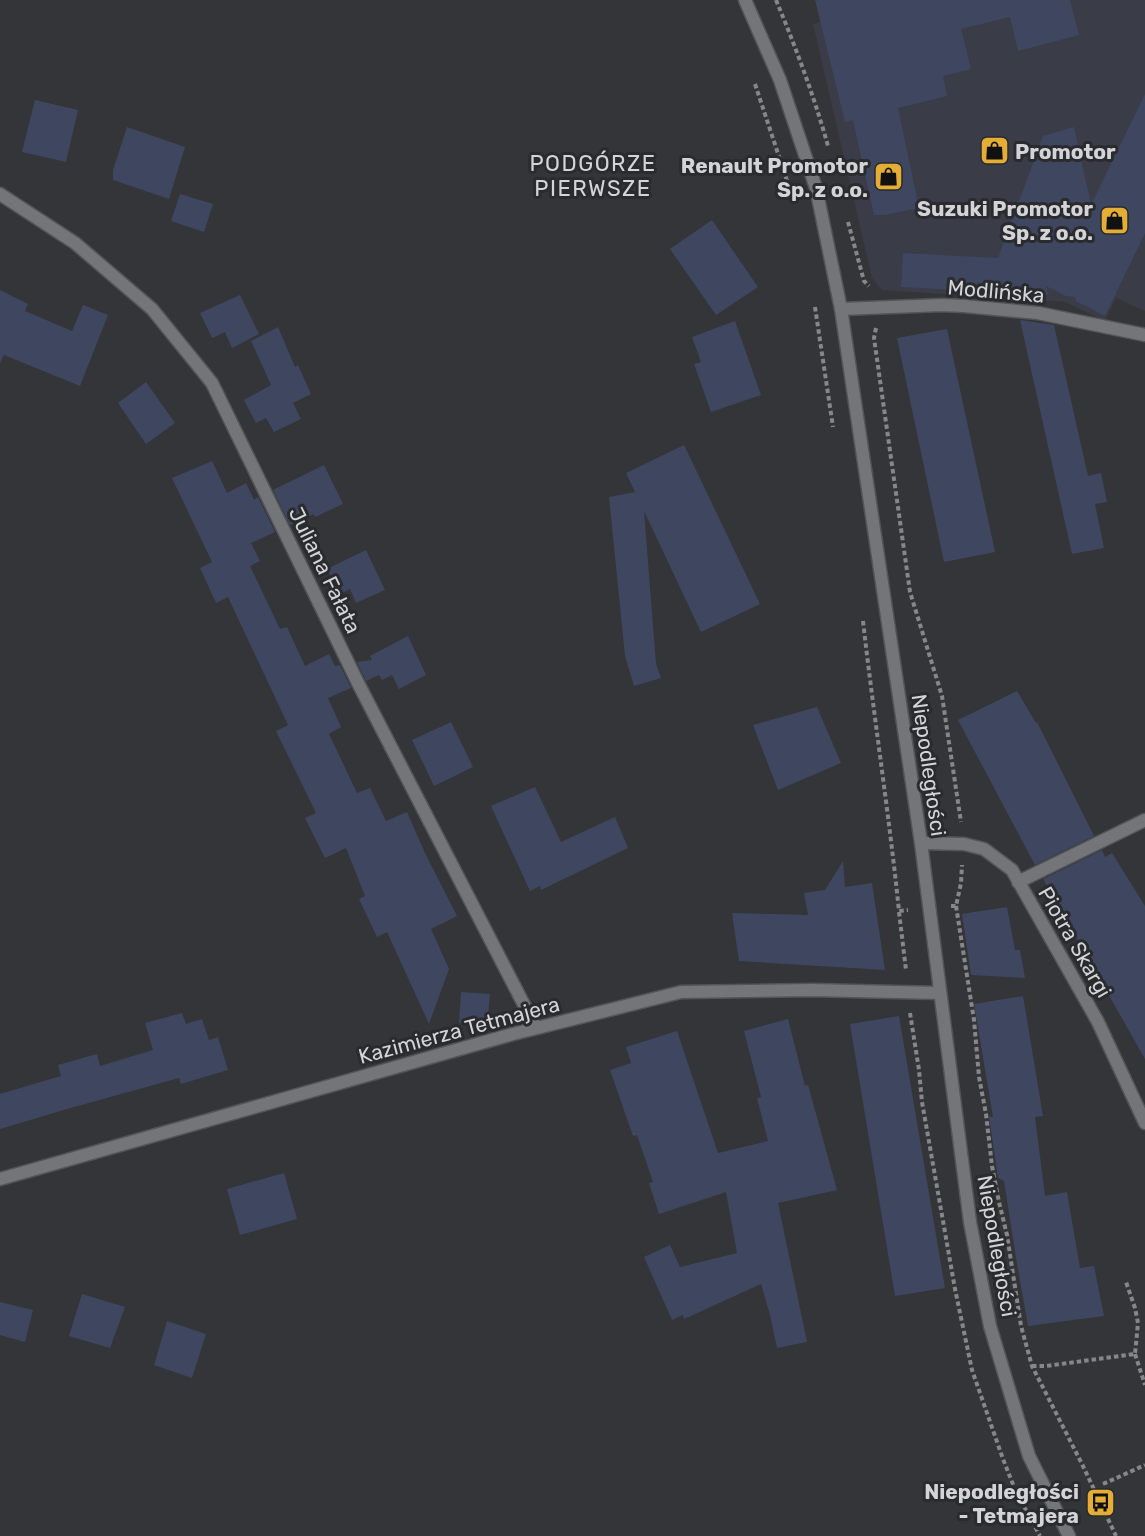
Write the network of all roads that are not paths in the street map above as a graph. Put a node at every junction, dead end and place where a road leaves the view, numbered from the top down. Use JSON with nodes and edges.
{"nodes":[{"id":1,"x":745,"y":0,"type":"edge"},
{"id":2,"x":0,"y":195,"type":"edge"},
{"id":3,"x":841,"y":309,"type":"junction"},
{"id":4,"x":1145,"y":335,"type":"edge"},
{"id":5,"x":1145,"y":819,"type":"edge"},
{"id":6,"x":921,"y":843,"type":"junction"},
{"id":7,"x":1018,"y":882,"type":"junction"},
{"id":8,"x":939,"y":993,"type":"junction"},
{"id":9,"x":536,"y":1028,"type":"junction"},
{"id":10,"x":1145,"y":1123,"type":"edge"},
{"id":11,"x":0,"y":1179,"type":"edge"},
{"id":12,"x":1069,"y":1536,"type":"edge"}],
"edges":[{"from":1,"to":3,"type":"street","name":"Niepodległości"},
{"from":2,"to":9,"type":"street","name":"Juliana Fałata"},
{"from":3,"to":4,"type":"street","name":"Modlińska"},
{"from":3,"to":6,"type":"street","name":"Niepodległości"},
{"from":5,"to":7,"type":"street"},
{"from":6,"to":7,"type":"street","name":"Piotra Skargi"},
{"from":6,"to":8,"type":"street","name":"Niepodległości"},
{"from":7,"to":10,"type":"street","name":"Piotra Skargi"},
{"from":8,"to":9,"type":"street","name":"Kazimierza Tetmajera"},
{"from":8,"to":12,"type":"street","name":"Niepodległości"},
{"from":9,"to":11,"type":"street","name":"Kazimierza Tetmajera"}]}
